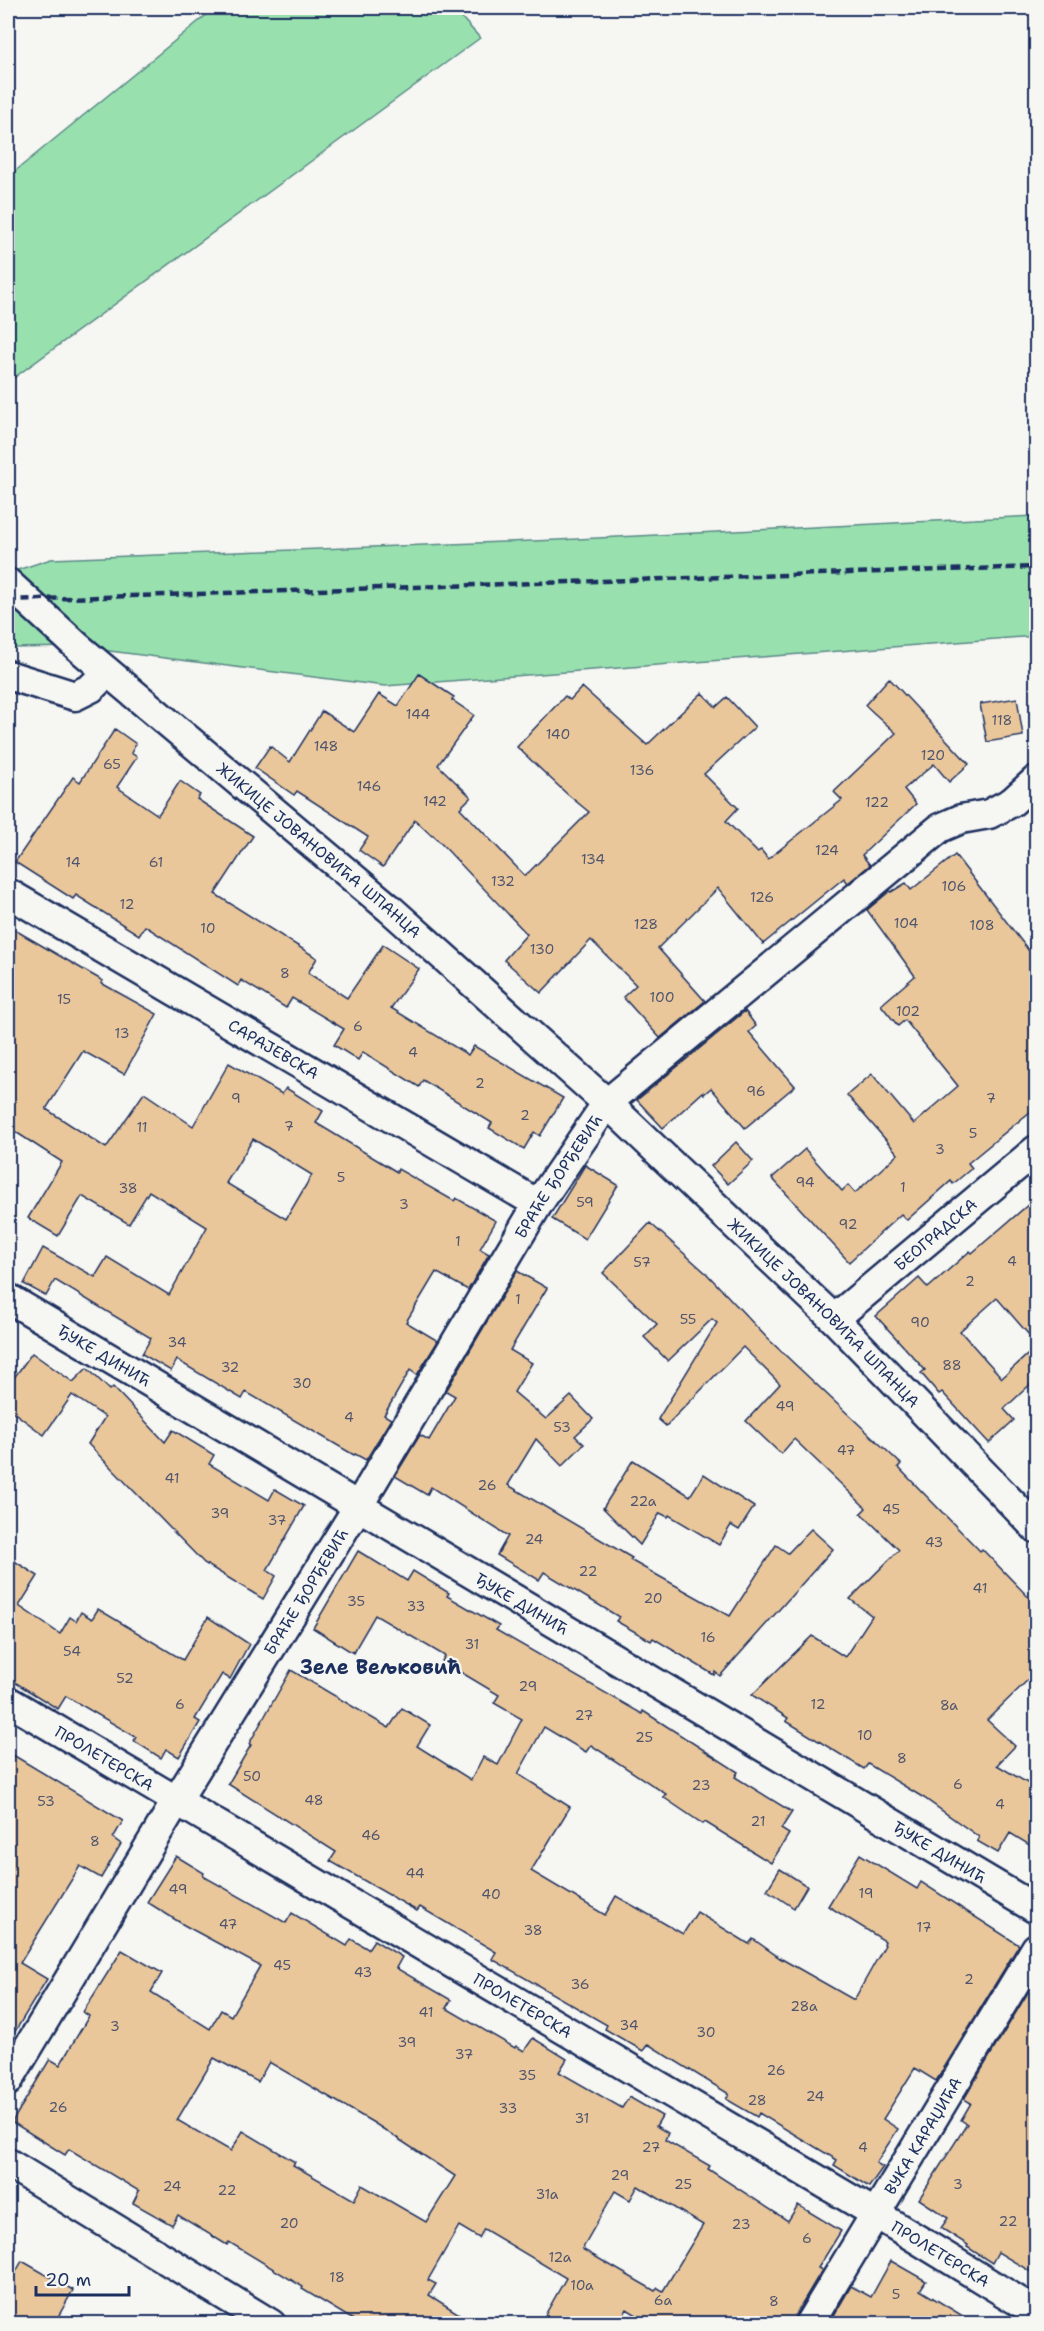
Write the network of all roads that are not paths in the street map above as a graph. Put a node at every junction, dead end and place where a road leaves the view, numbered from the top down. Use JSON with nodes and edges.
{"nodes":[{"id":1,"x":17,"y":592,"type":"edge"},
{"id":2,"x":107,"y":672,"type":"junction"},
{"id":3,"x":8,"y":675,"type":"edge"},
{"id":4,"x":1036,"y":780,"type":"edge"},
{"id":5,"x":8,"y":893,"type":"edge"},
{"id":6,"x":607,"y":1103,"type":"junction"},
{"id":7,"x":1036,"y":1150,"type":"edge"},
{"id":8,"x":538,"y":1204,"type":"junction"},
{"id":9,"x":8,"y":1298,"type":"edge"},
{"id":10,"x":834,"y":1319,"type":"junction"},
{"id":11,"x":359,"y":1505,"type":"junction"},
{"id":12,"x":1036,"y":1528,"type":"edge"},
{"id":13,"x":8,"y":1701,"type":"edge"},
{"id":14,"x":177,"y":1800,"type":"junction"},
{"id":15,"x":1036,"y":1909,"type":"edge"},
{"id":16,"x":1036,"y":1948,"type":"edge"},
{"id":17,"x":8,"y":2082,"type":"edge"},
{"id":18,"x":8,"y":2163,"type":"edge"},
{"id":19,"x":876,"y":2214,"type":"junction"},
{"id":20,"x":1036,"y":2312,"type":"edge"},
{"id":21,"x":271,"y":2324,"type":"edge"},
{"id":22,"x":809,"y":2324,"type":"edge"}],
"edges":[{"from":1,"to":2,"type":"street","name":"ЖИКИЦЕ ЈОВАНОВИЋА ШПАНЦА"},
{"from":2,"to":3,"type":"street"},
{"from":2,"to":6,"type":"street","name":"ЖИКИЦЕ ЈОВАНОВИЋА ШПАНЦА"},
{"from":4,"to":6,"type":"street"},
{"from":5,"to":8,"type":"street","name":"САРАЈЕВСКА"},
{"from":6,"to":8,"type":"street","name":"БРАЋЕ ЂОРЂЕВИЋ"},
{"from":6,"to":10,"type":"street","name":"ЖИКИЦЕ ЈОВАНОВИЋА ШПАНЦА"},
{"from":7,"to":10,"type":"street","name":"БЕОГРАДСКА"},
{"from":8,"to":11,"type":"street","name":"БРАЋЕ ЂОРЂЕВИЋ"},
{"from":9,"to":11,"type":"street","name":"ЂУКЕ ДИНИЋ"},
{"from":10,"to":12,"type":"street","name":"ЖИКИЦЕ ЈОВАНОВИЋА ШПАНЦА"},
{"from":11,"to":14,"type":"street","name":"БРАЋЕ ЂОРЂЕВИЋ"},
{"from":11,"to":15,"type":"street","name":"ЂУКЕ ДИНИЋ"},
{"from":13,"to":14,"type":"street","name":"ПРОЛЕТЕРСКА"},
{"from":14,"to":17,"type":"street","name":"БРАЋЕ ЂОРЂЕВИЋ"},
{"from":14,"to":19,"type":"street","name":"ПРОЛЕТЕРСКА"},
{"from":16,"to":19,"type":"street","name":"ВУКА КАРАЏИЋА"},
{"from":18,"to":21,"type":"street"},
{"from":19,"to":20,"type":"street","name":"ПРОЛЕТЕРСКА"},
{"from":19,"to":22,"type":"street","name":"ВУКА КАРАЏИЋА"}]}
